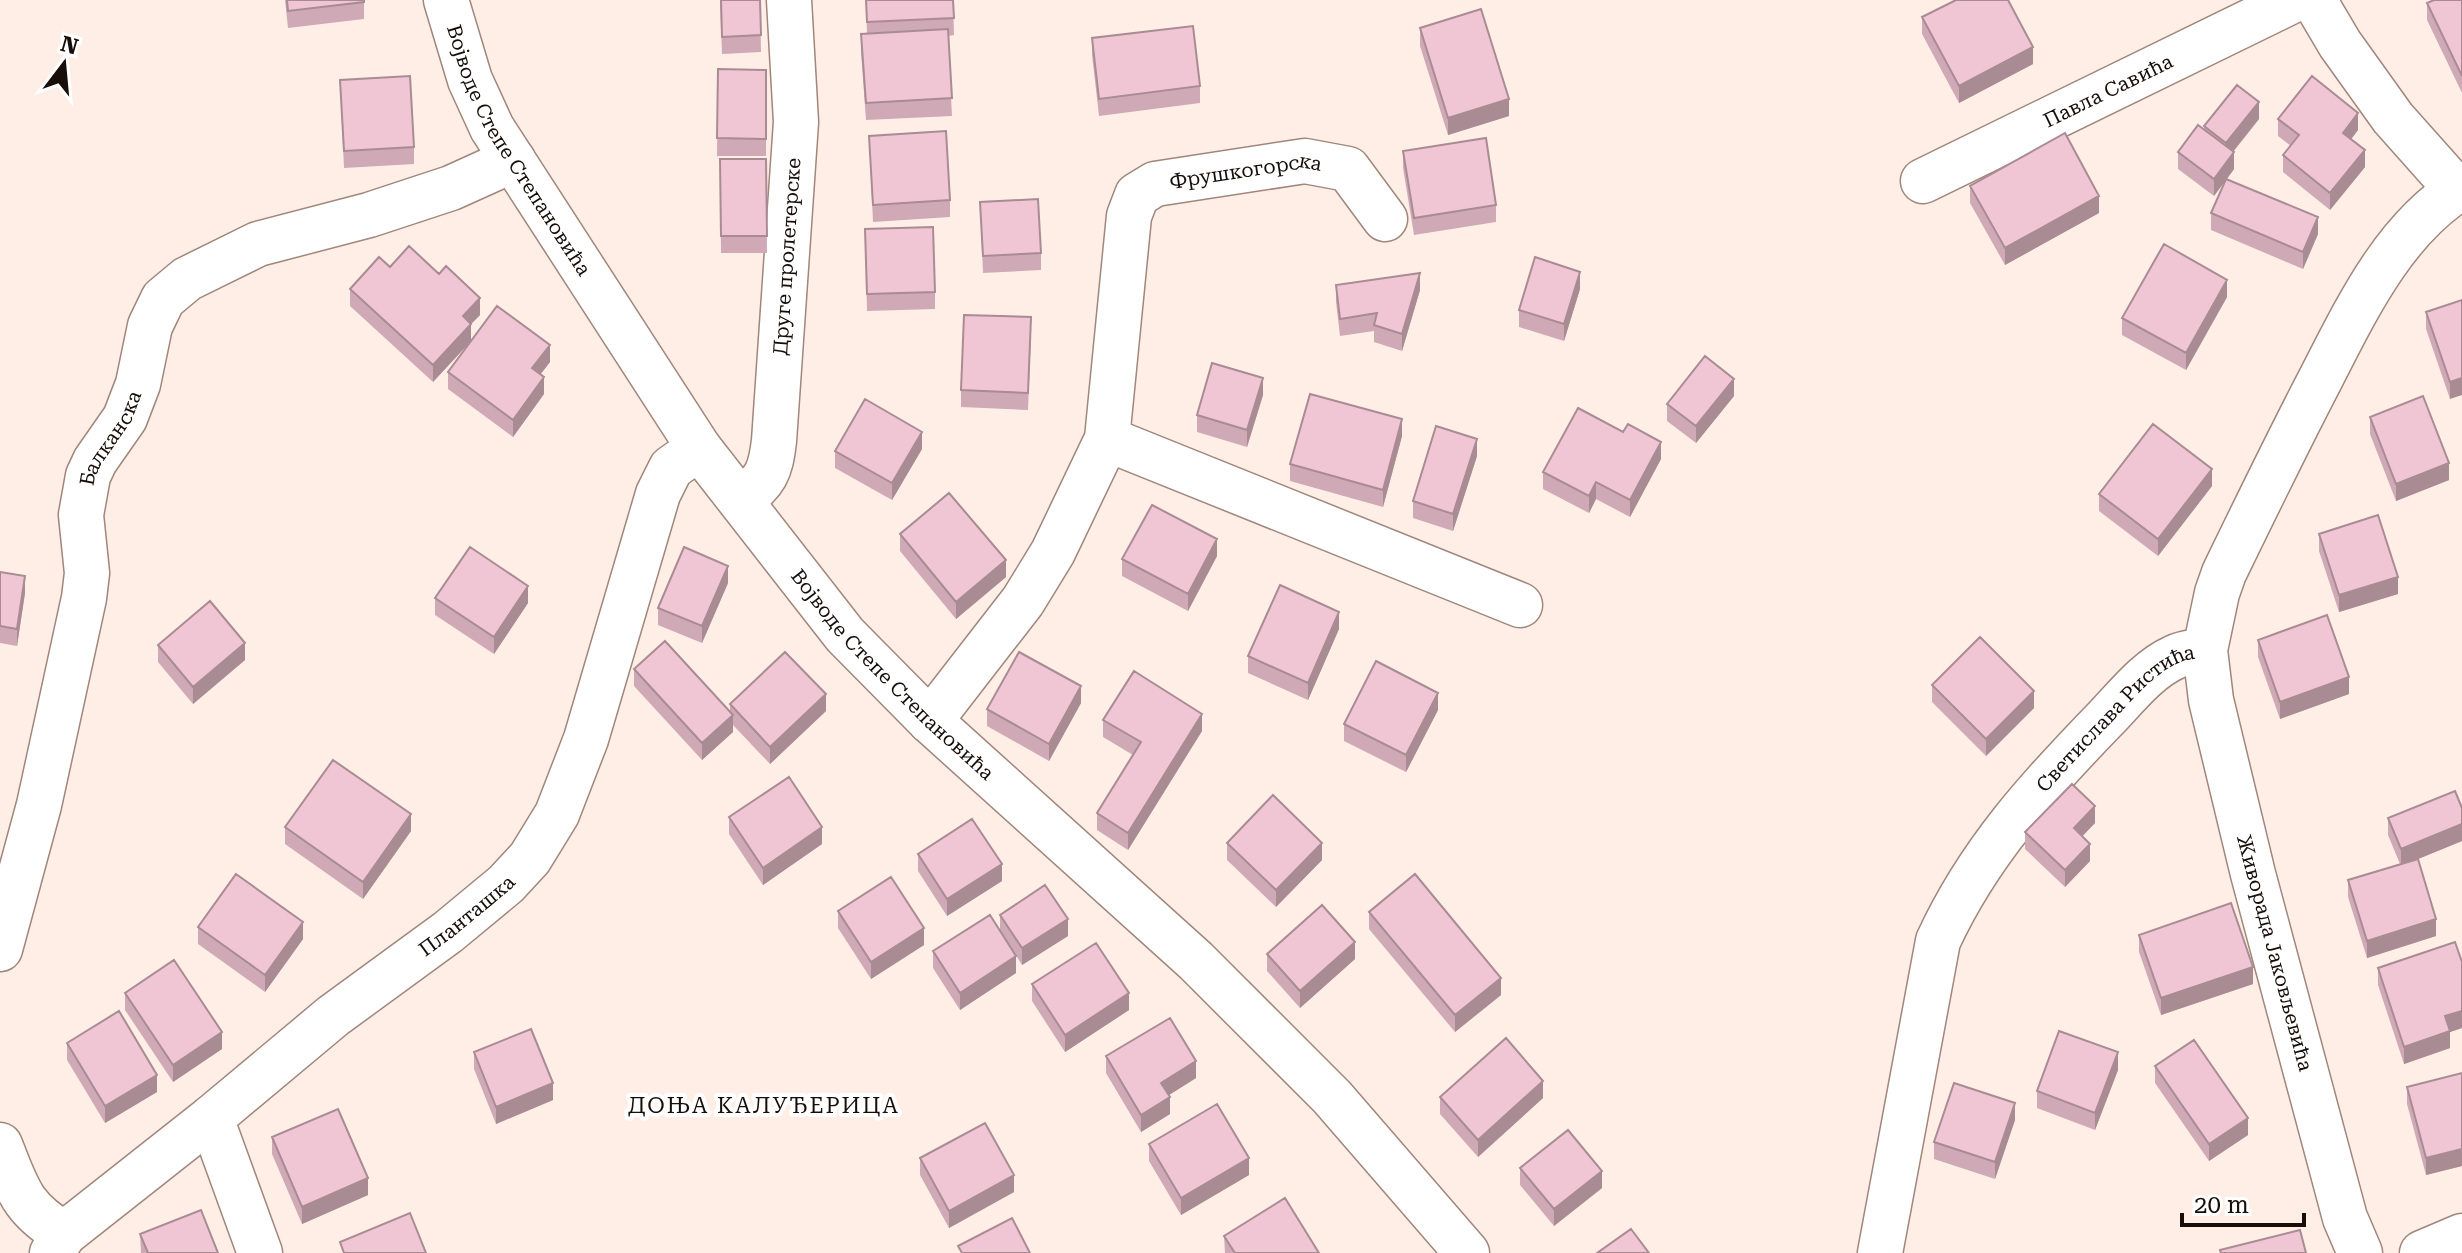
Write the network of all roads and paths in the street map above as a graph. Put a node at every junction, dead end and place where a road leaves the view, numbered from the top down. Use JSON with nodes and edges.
{"nodes":[{"id":1,"x":446,"y":0,"type":"edge"},
{"id":2,"x":789,"y":0,"type":"edge"},
{"id":3,"x":2294,"y":0,"type":"edge"},
{"id":4,"x":2314,"y":0,"type":"edge"},
{"id":5,"x":513,"y":160,"type":"junction"},
{"id":6,"x":1923,"y":181,"type":"dead end"},
{"id":7,"x":2460,"y":189,"type":"edge"},
{"id":8,"x":1385,"y":219,"type":"dead end"},
{"id":9,"x":1107,"y":439,"type":"junction"},
{"id":10,"x":699,"y":448,"type":"junction"},
{"id":11,"x":741,"y":501,"type":"junction"},
{"id":12,"x":1520,"y":605,"type":"dead end"},
{"id":13,"x":2205,"y":650,"type":"junction"},
{"id":14,"x":930,"y":721,"type":"junction"},
{"id":15,"x":0,"y":949,"type":"edge"},
{"id":16,"x":211,"y":1118,"type":"junction"},
{"id":17,"x":0,"y":1145,"type":"edge"},
{"id":18,"x":2462,"y":1236,"type":"edge"},
{"id":19,"x":58,"y":1244,"type":"edge"},
{"id":20,"x":260,"y":1253,"type":"edge"},
{"id":21,"x":1467,"y":1253,"type":"edge"},
{"id":22,"x":1880,"y":1253,"type":"edge"},
{"id":23,"x":2360,"y":1253,"type":"edge"},
{"id":24,"x":2422,"y":1253,"type":"edge"}],
"edges":[{"from":1,"to":5,"type":"street","name":"Војводе Степе Степановића"},
{"from":2,"to":11,"type":"street","name":"Друге пролетерске"},
{"from":3,"to":6,"type":"street","name":"Павла Савића"},
{"from":4,"to":7,"type":"street"},
{"from":5,"to":10,"type":"street","name":"Војводе Степе Степановића"},
{"from":5,"to":15,"type":"street","name":"Балканска"},
{"from":7,"to":13,"type":"street","name":"Светислава Ристића"},
{"from":8,"to":9,"type":"street","name":"Фрушкогорска"},
{"from":9,"to":12,"type":"street"},
{"from":9,"to":14,"type":"street","name":"Фрушкогорска"},
{"from":10,"to":11,"type":"street","name":"Војводе Степе Степановића"},
{"from":10,"to":16,"type":"street","name":"Планташка"},
{"from":11,"to":14,"type":"street","name":"Војводе Степе Степановића"},
{"from":13,"to":22,"type":"street","name":"Светислава Ристића"},
{"from":13,"to":23,"type":"street","name":"Живорада Јаковљевића"},
{"from":14,"to":21,"type":"street","name":"Војводе Степе Степановића"},
{"from":16,"to":19,"type":"street","name":"Планташка"},
{"from":16,"to":20,"type":"street"},
{"from":17,"to":19,"type":"street"},
{"from":18,"to":24,"type":"street"}]}
